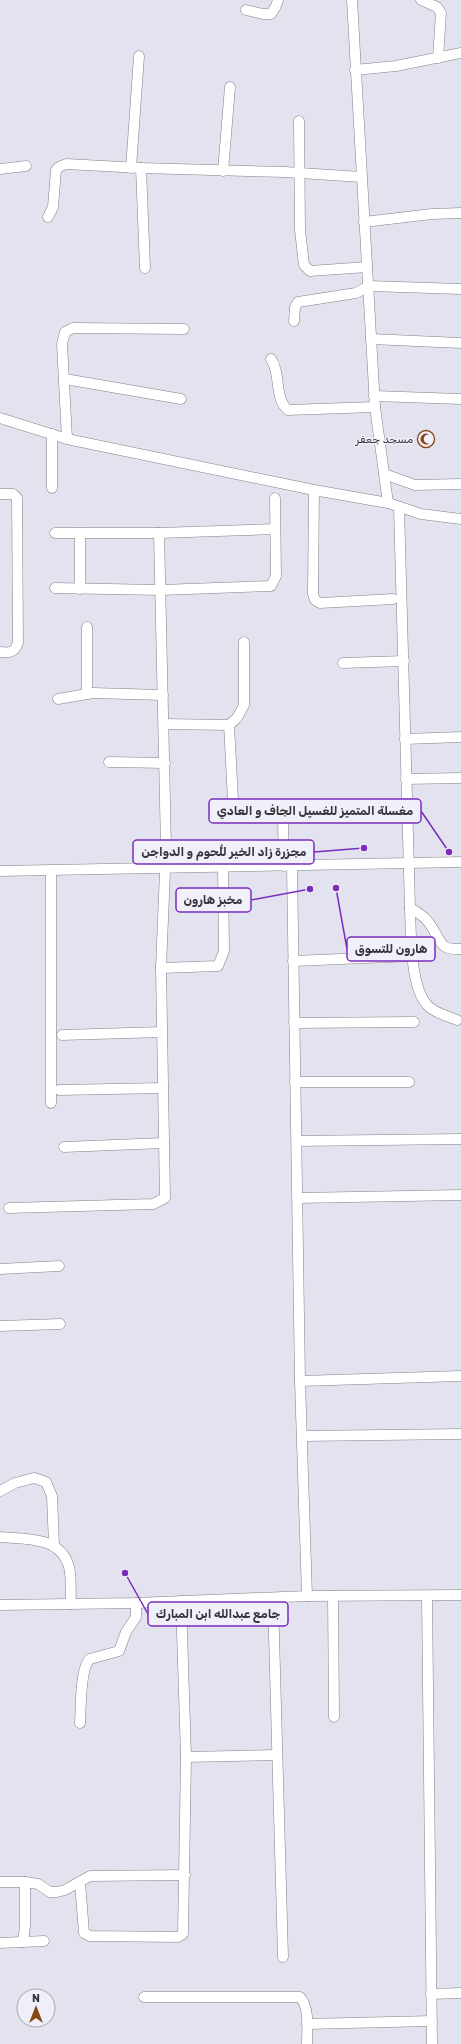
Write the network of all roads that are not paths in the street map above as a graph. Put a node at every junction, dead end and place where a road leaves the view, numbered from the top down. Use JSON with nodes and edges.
{"nodes":[{"id":1,"x":278,"y":0,"type":"edge"},
{"id":2,"x":352,"y":0,"type":"edge"},
{"id":3,"x":421,"y":0,"type":"edge"},
{"id":4,"x":246,"y":10,"type":"dead end"},
{"id":5,"x":457,"y":55,"type":"edge"},
{"id":6,"x":139,"y":56,"type":"dead end"},
{"id":7,"x":438,"y":58,"type":"junction"},
{"id":8,"x":461,"y":64,"type":"edge"},
{"id":9,"x":355,"y":70,"type":"junction"},
{"id":10,"x":230,"y":87,"type":"dead end"},
{"id":11,"x":299,"y":121,"type":"dead end"},
{"id":12,"x":26,"y":166,"type":"dead end"},
{"id":13,"x":136,"y":168,"type":"junction"},
{"id":14,"x":0,"y":169,"type":"edge"},
{"id":15,"x":223,"y":171,"type":"junction"},
{"id":16,"x":299,"y":173,"type":"junction"},
{"id":17,"x":360,"y":177,"type":"junction"},
{"id":18,"x":461,"y":213,"type":"edge"},
{"id":19,"x":48,"y":217,"type":"dead end"},
{"id":20,"x":364,"y":222,"type":"junction"},
{"id":21,"x":367,"y":267,"type":"junction"},
{"id":22,"x":145,"y":268,"type":"dead end"},
{"id":23,"x":369,"y":286,"type":"junction"},
{"id":24,"x":461,"y":289,"type":"edge"},
{"id":25,"x":294,"y":321,"type":"dead end"},
{"id":26,"x":184,"y":329,"type":"dead end"},
{"id":27,"x":371,"y":339,"type":"junction"},
{"id":28,"x":461,"y":342,"type":"edge"},
{"id":29,"x":271,"y":359,"type":"dead end"},
{"id":30,"x":65,"y":379,"type":"junction"},
{"id":31,"x":374,"y":396,"type":"junction"},
{"id":32,"x":181,"y":399,"type":"dead end"},
{"id":33,"x":461,"y":399,"type":"edge"},
{"id":34,"x":374,"y":407,"type":"junction"},
{"id":35,"x":0,"y":418,"type":"edge"},
{"id":36,"x":52,"y":434,"type":"junction"},
{"id":37,"x":67,"y":439,"type":"junction"},
{"id":38,"x":384,"y":474,"type":"junction"},
{"id":39,"x":461,"y":484,"type":"edge"},
{"id":40,"x":52,"y":488,"type":"dead end"},
{"id":41,"x":314,"y":490,"type":"junction"},
{"id":42,"x":0,"y":494,"type":"edge"},
{"id":43,"x":275,"y":498,"type":"dead end"},
{"id":44,"x":388,"y":503,"type":"junction"},
{"id":45,"x":399,"y":507,"type":"junction"},
{"id":46,"x":461,"y":519,"type":"edge"},
{"id":47,"x":275,"y":529,"type":"junction"},
{"id":48,"x":54,"y":532,"type":"dead end"},
{"id":49,"x":80,"y":533,"type":"junction"},
{"id":50,"x":159,"y":533,"type":"junction"},
{"id":51,"x":55,"y":588,"type":"dead end"},
{"id":52,"x":80,"y":589,"type":"junction"},
{"id":53,"x":161,"y":590,"type":"junction"},
{"id":54,"x":393,"y":599,"type":"dead end"},
{"id":55,"x":87,"y":627,"type":"dead end"},
{"id":56,"x":244,"y":642,"type":"dead end"},
{"id":57,"x":0,"y":652,"type":"edge"},
{"id":58,"x":404,"y":661,"type":"junction"},
{"id":59,"x":343,"y":663,"type":"dead end"},
{"id":60,"x":87,"y":694,"type":"junction"},
{"id":61,"x":163,"y":695,"type":"junction"},
{"id":62,"x":58,"y":699,"type":"dead end"},
{"id":63,"x":164,"y":724,"type":"junction"},
{"id":64,"x":229,"y":725,"type":"junction"},
{"id":65,"x":461,"y":737,"type":"edge"},
{"id":66,"x":405,"y":739,"type":"junction"},
{"id":67,"x":109,"y":762,"type":"dead end"},
{"id":68,"x":165,"y":762,"type":"junction"},
{"id":69,"x":406,"y":778,"type":"junction"},
{"id":70,"x":461,"y":778,"type":"edge"},
{"id":71,"x":232,"y":800,"type":"dead end"},
{"id":72,"x":283,"y":818,"type":"dead end"},
{"id":73,"x":461,"y":862,"type":"edge"},
{"id":74,"x":408,"y":863,"type":"junction"},
{"id":75,"x":288,"y":866,"type":"junction"},
{"id":76,"x":164,"y":867,"type":"junction"},
{"id":77,"x":223,"y":867,"type":"junction"},
{"id":78,"x":0,"y":871,"type":"edge"},
{"id":79,"x":51,"y":871,"type":"junction"},
{"id":80,"x":410,"y":908,"type":"junction"},
{"id":81,"x":461,"y":949,"type":"edge"},
{"id":82,"x":413,"y":956,"type":"junction"},
{"id":83,"x":293,"y":961,"type":"junction"},
{"id":84,"x":161,"y":968,"type":"junction"},
{"id":85,"x":457,"y":1020,"type":"dead end"},
{"id":86,"x":414,"y":1022,"type":"dead end"},
{"id":87,"x":294,"y":1023,"type":"junction"},
{"id":88,"x":162,"y":1032,"type":"junction"},
{"id":89,"x":62,"y":1035,"type":"dead end"},
{"id":90,"x":296,"y":1082,"type":"junction"},
{"id":91,"x":409,"y":1082,"type":"dead end"},
{"id":92,"x":163,"y":1088,"type":"junction"},
{"id":93,"x":59,"y":1090,"type":"dead end"},
{"id":94,"x":51,"y":1103,"type":"dead end"},
{"id":95,"x":461,"y":1139,"type":"edge"},
{"id":96,"x":297,"y":1141,"type":"junction"},
{"id":97,"x":164,"y":1143,"type":"junction"},
{"id":98,"x":64,"y":1147,"type":"dead end"},
{"id":99,"x":461,"y":1195,"type":"edge"},
{"id":100,"x":298,"y":1198,"type":"junction"},
{"id":101,"x":9,"y":1208,"type":"dead end"},
{"id":102,"x":59,"y":1266,"type":"dead end"},
{"id":103,"x":0,"y":1269,"type":"edge"},
{"id":104,"x":60,"y":1324,"type":"dead end"},
{"id":105,"x":0,"y":1326,"type":"edge"},
{"id":106,"x":461,"y":1376,"type":"edge"},
{"id":107,"x":300,"y":1381,"type":"junction"},
{"id":108,"x":461,"y":1434,"type":"edge"},
{"id":109,"x":302,"y":1436,"type":"junction"},
{"id":110,"x":0,"y":1491,"type":"edge"},
{"id":111,"x":0,"y":1537,"type":"edge"},
{"id":112,"x":54,"y":1545,"type":"junction"},
{"id":113,"x":461,"y":1595,"type":"edge"},
{"id":114,"x":307,"y":1596,"type":"junction"},
{"id":115,"x":333,"y":1596,"type":"junction"},
{"id":116,"x":427,"y":1596,"type":"junction"},
{"id":117,"x":273,"y":1599,"type":"junction"},
{"id":118,"x":181,"y":1601,"type":"junction"},
{"id":119,"x":136,"y":1603,"type":"junction"},
{"id":120,"x":71,"y":1604,"type":"junction"},
{"id":121,"x":0,"y":1605,"type":"edge"},
{"id":122,"x":334,"y":1717,"type":"dead end"},
{"id":123,"x":80,"y":1723,"type":"dead end"},
{"id":124,"x":277,"y":1755,"type":"junction"},
{"id":125,"x":186,"y":1757,"type":"junction"},
{"id":126,"x":185,"y":1875,"type":"junction"},
{"id":127,"x":0,"y":1882,"type":"edge"},
{"id":128,"x":25,"y":1882,"type":"junction"},
{"id":129,"x":80,"y":1882,"type":"junction"},
{"id":130,"x":44,"y":1941,"type":"dead end"},
{"id":131,"x":22,"y":1942,"type":"junction"},
{"id":132,"x":0,"y":1943,"type":"edge"},
{"id":133,"x":283,"y":1957,"type":"dead end"},
{"id":134,"x":461,"y":1993,"type":"edge"},
{"id":135,"x":431,"y":1994,"type":"junction"},
{"id":136,"x":144,"y":1997,"type":"dead end"},
{"id":137,"x":432,"y":2021,"type":"junction"},
{"id":138,"x":307,"y":2024,"type":"junction"},
{"id":139,"x":307,"y":2044,"type":"edge"},
{"id":140,"x":432,"y":2044,"type":"edge"}],
"edges":[{"from":1,"to":4,"type":"street"},
{"from":2,"to":9,"type":"street"},
{"from":3,"to":7,"type":"street"},
{"from":5,"to":7,"type":"street"},
{"from":5,"to":8,"type":"street"},
{"from":6,"to":13,"type":"street"},
{"from":7,"to":9,"type":"street"},
{"from":9,"to":17,"type":"street"},
{"from":10,"to":15,"type":"street"},
{"from":11,"to":16,"type":"street"},
{"from":12,"to":14,"type":"street"},
{"from":13,"to":15,"type":"street"},
{"from":13,"to":19,"type":"street"},
{"from":13,"to":22,"type":"street"},
{"from":15,"to":16,"type":"street"},
{"from":16,"to":17,"type":"street"},
{"from":16,"to":21,"type":"street"},
{"from":17,"to":20,"type":"street"},
{"from":18,"to":20,"type":"street"},
{"from":20,"to":21,"type":"street"},
{"from":21,"to":23,"type":"street"},
{"from":23,"to":24,"type":"street"},
{"from":23,"to":25,"type":"street"},
{"from":23,"to":27,"type":"street"},
{"from":26,"to":30,"type":"street"},
{"from":27,"to":28,"type":"street"},
{"from":27,"to":31,"type":"street"},
{"from":29,"to":34,"type":"street"},
{"from":30,"to":32,"type":"street"},
{"from":30,"to":37,"type":"street"},
{"from":31,"to":33,"type":"street"},
{"from":31,"to":34,"type":"street"},
{"from":34,"to":38,"type":"street"},
{"from":35,"to":36,"type":"street"},
{"from":36,"to":37,"type":"street"},
{"from":36,"to":40,"type":"street"},
{"from":37,"to":41,"type":"street"},
{"from":38,"to":39,"type":"street"},
{"from":38,"to":44,"type":"street"},
{"from":41,"to":44,"type":"street"},
{"from":41,"to":54,"type":"street"},
{"from":42,"to":57,"type":"street"},
{"from":43,"to":47,"type":"street"},
{"from":44,"to":45,"type":"street"},
{"from":45,"to":46,"type":"street"},
{"from":45,"to":58,"type":"street"},
{"from":47,"to":50,"type":"street"},
{"from":47,"to":53,"type":"street"},
{"from":48,"to":49,"type":"street"},
{"from":49,"to":50,"type":"street"},
{"from":49,"to":52,"type":"street"},
{"from":50,"to":53,"type":"street"},
{"from":51,"to":52,"type":"street"},
{"from":52,"to":53,"type":"street"},
{"from":53,"to":61,"type":"street"},
{"from":55,"to":60,"type":"street"},
{"from":56,"to":64,"type":"street"},
{"from":58,"to":59,"type":"street"},
{"from":58,"to":66,"type":"street"},
{"from":60,"to":61,"type":"street"},
{"from":60,"to":62,"type":"street"},
{"from":61,"to":63,"type":"street"},
{"from":63,"to":64,"type":"street"},
{"from":63,"to":68,"type":"street"},
{"from":64,"to":71,"type":"street"},
{"from":65,"to":66,"type":"street"},
{"from":66,"to":69,"type":"street"},
{"from":67,"to":68,"type":"street"},
{"from":68,"to":76,"type":"street"},
{"from":69,"to":70,"type":"street"},
{"from":69,"to":74,"type":"street"},
{"from":72,"to":75,"type":"street"},
{"from":73,"to":74,"type":"street"},
{"from":74,"to":75,"type":"street"},
{"from":74,"to":80,"type":"street"},
{"from":75,"to":77,"type":"street"},
{"from":75,"to":83,"type":"street"},
{"from":76,"to":77,"type":"street"},
{"from":76,"to":79,"type":"street"},
{"from":76,"to":84,"type":"street"},
{"from":77,"to":84,"type":"street"},
{"from":78,"to":79,"type":"street"},
{"from":79,"to":94,"type":"street"},
{"from":80,"to":81,"type":"street"},
{"from":80,"to":82,"type":"street"},
{"from":82,"to":83,"type":"street"},
{"from":82,"to":85,"type":"street"},
{"from":83,"to":87,"type":"street"},
{"from":84,"to":88,"type":"street"},
{"from":86,"to":87,"type":"street"},
{"from":87,"to":90,"type":"street"},
{"from":88,"to":89,"type":"street"},
{"from":88,"to":92,"type":"street"},
{"from":90,"to":91,"type":"street"},
{"from":90,"to":96,"type":"street"},
{"from":92,"to":93,"type":"street"},
{"from":92,"to":97,"type":"street"},
{"from":95,"to":96,"type":"street"},
{"from":96,"to":100,"type":"street"},
{"from":97,"to":98,"type":"street"},
{"from":97,"to":101,"type":"street"},
{"from":99,"to":100,"type":"street"},
{"from":100,"to":107,"type":"street"},
{"from":102,"to":103,"type":"street"},
{"from":104,"to":105,"type":"street"},
{"from":106,"to":107,"type":"street"},
{"from":107,"to":109,"type":"street"},
{"from":108,"to":109,"type":"street"},
{"from":109,"to":114,"type":"street"},
{"from":110,"to":112,"type":"street"},
{"from":111,"to":112,"type":"street"},
{"from":112,"to":120,"type":"street"},
{"from":113,"to":116,"type":"street"},
{"from":114,"to":115,"type":"street"},
{"from":114,"to":117,"type":"street"},
{"from":115,"to":116,"type":"street"},
{"from":115,"to":122,"type":"street"},
{"from":116,"to":135,"type":"street"},
{"from":117,"to":118,"type":"street"},
{"from":117,"to":124,"type":"street"},
{"from":118,"to":119,"type":"street"},
{"from":118,"to":125,"type":"street"},
{"from":119,"to":120,"type":"street"},
{"from":119,"to":123,"type":"street"},
{"from":120,"to":121,"type":"street"},
{"from":124,"to":125,"type":"street"},
{"from":124,"to":133,"type":"street"},
{"from":125,"to":126,"type":"street"},
{"from":126,"to":129,"type":"street"},
{"from":126,"to":129,"type":"street"},
{"from":127,"to":128,"type":"street"},
{"from":128,"to":129,"type":"street"},
{"from":128,"to":131,"type":"street"},
{"from":130,"to":131,"type":"street"},
{"from":131,"to":132,"type":"street"},
{"from":134,"to":135,"type":"street"},
{"from":135,"to":137,"type":"street"},
{"from":136,"to":138,"type":"street"},
{"from":137,"to":138,"type":"street"},
{"from":137,"to":140,"type":"street"},
{"from":138,"to":139,"type":"street"}]}
